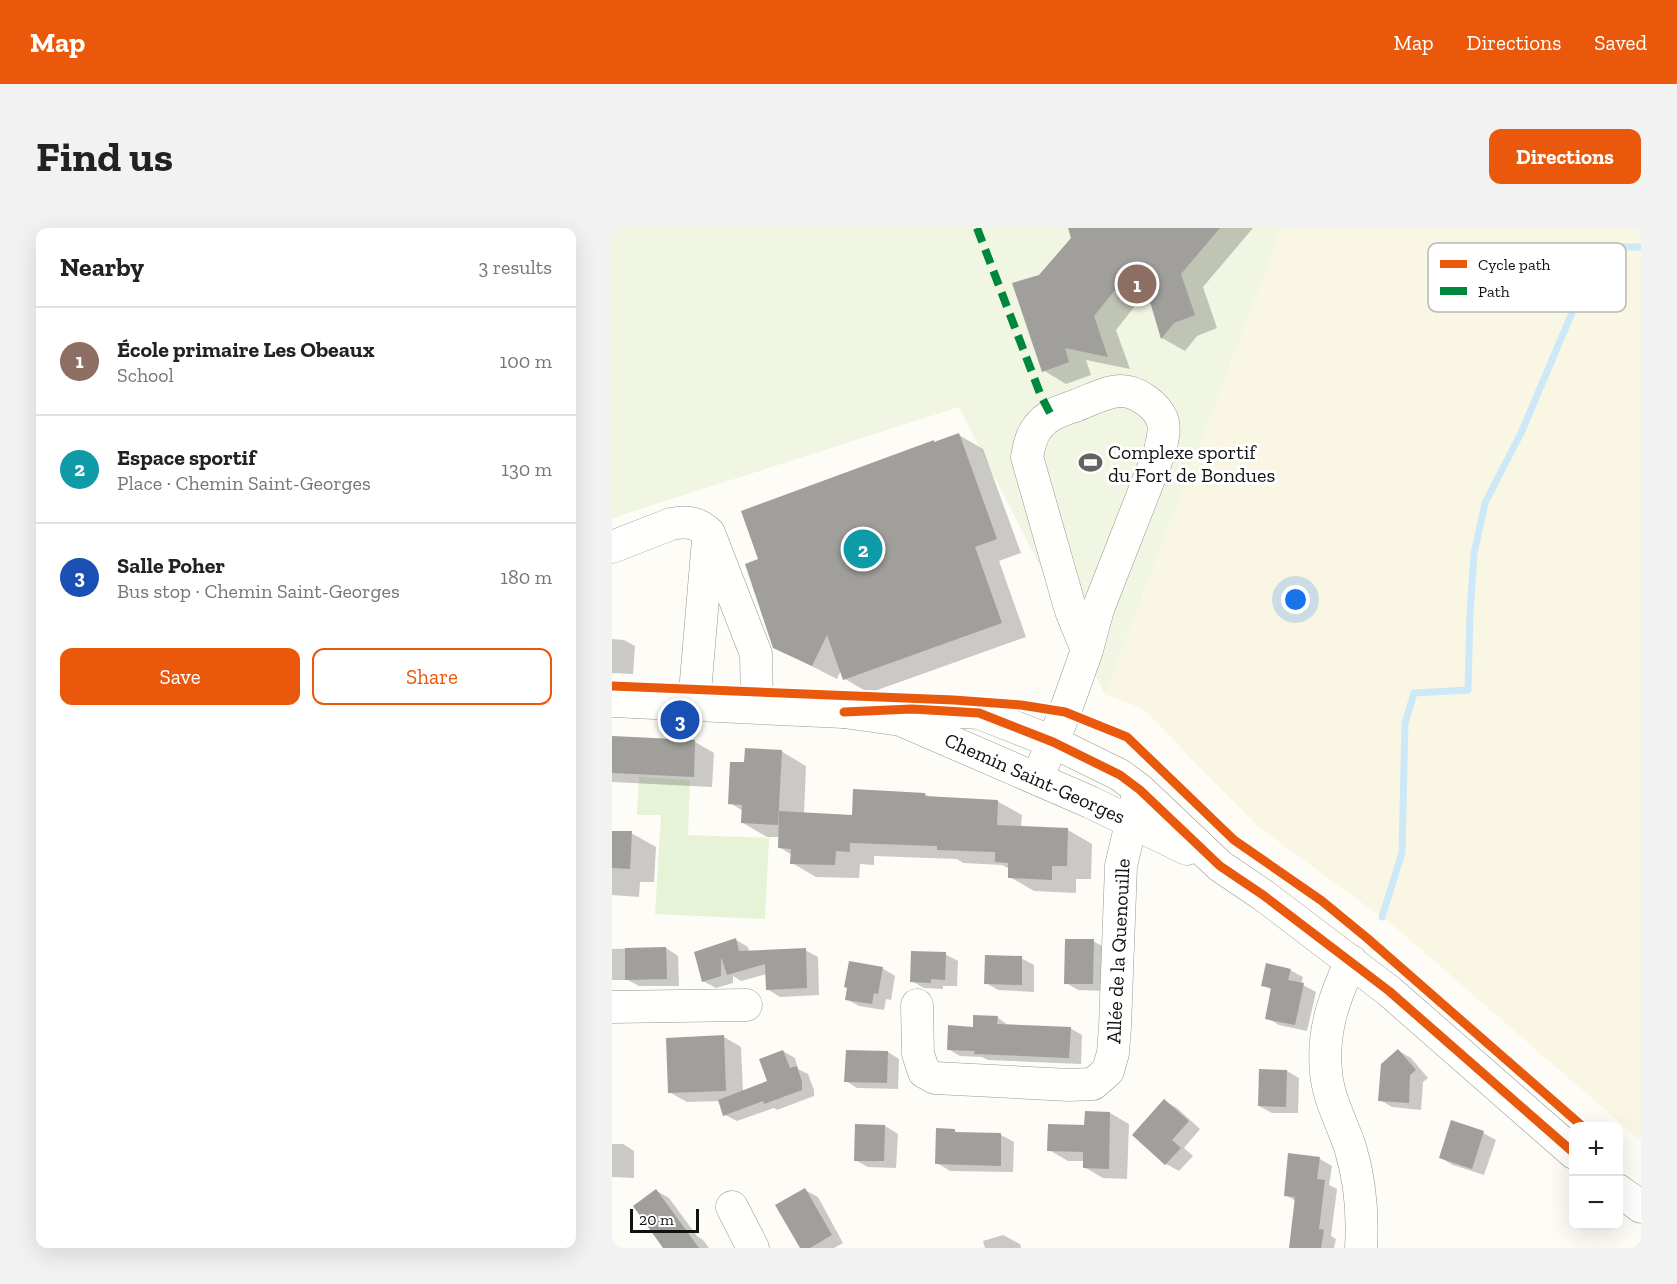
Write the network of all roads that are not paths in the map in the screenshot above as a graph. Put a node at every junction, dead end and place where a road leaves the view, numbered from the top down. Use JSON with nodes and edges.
{"nodes":[{"id":1,"x":709,"y":533,"type":"junction"},
{"id":2,"x":612,"y":547,"type":"edge"},
{"id":3,"x":1087,"y":650,"type":"junction"},
{"id":4,"x":612,"y":700,"type":"edge"},
{"id":5,"x":694,"y":704,"type":"junction"},
{"id":6,"x":757,"y":707,"type":"junction"},
{"id":7,"x":844,"y":712,"type":"junction"},
{"id":8,"x":1053,"y":742,"type":"junction"},
{"id":9,"x":1037,"y":779,"type":"junction"},
{"id":10,"x":1140,"y":790,"type":"junction"},
{"id":11,"x":1131,"y":820,"type":"junction"},
{"id":12,"x":1220,"y":866,"type":"junction"},
{"id":13,"x":1351,"y":961,"type":"junction"},
{"id":14,"x":746,"y":1005,"type":"dead end"},
{"id":15,"x":917,"y":1005,"type":"dead end"},
{"id":16,"x":612,"y":1007,"type":"edge"},
{"id":17,"x":1569,"y":1149,"type":"edge"},
{"id":18,"x":1623,"y":1194,"type":"edge"},
{"id":19,"x":732,"y":1207,"type":"dead end"},
{"id":20,"x":1641,"y":1207,"type":"edge"},
{"id":21,"x":753,"y":1248,"type":"edge"},
{"id":22,"x":1361,"y":1248,"type":"edge"}],
"edges":[{"from":1,"to":2,"type":"street"},
{"from":1,"to":5,"type":"street"},
{"from":1,"to":6,"type":"street"},
{"from":3,"to":3,"type":"street"},
{"from":3,"to":8,"type":"street"},
{"from":4,"to":5,"type":"street","name":"Chemin Saint-Georges"},
{"from":5,"to":6,"type":"street","name":"Chemin Saint-Georges"},
{"from":6,"to":7,"type":"street","name":"Chemin Saint-Georges"},
{"from":7,"to":8,"type":"street","name":"Chemin Saint-Georges"},
{"from":7,"to":9,"type":"street","name":"Chemin Saint-Georges"},
{"from":8,"to":9,"type":"street"},
{"from":8,"to":10,"type":"street","name":"Chemin Saint-Georges"},
{"from":9,"to":11,"type":"street","name":"Chemin Saint-Georges"},
{"from":10,"to":11,"type":"street","name":"Allée de la Quenouille"},
{"from":10,"to":12,"type":"street","name":"Chemin Saint-Georges"},
{"from":11,"to":12,"type":"street","name":"Chemin Saint-Georges"},
{"from":11,"to":15,"type":"street","name":"Allée de la Quenouille"},
{"from":12,"to":13,"type":"street","name":"Chemin Saint-Georges"},
{"from":13,"to":17,"type":"street","name":"Chemin Saint-Georges"},
{"from":13,"to":22,"type":"street"},
{"from":14,"to":16,"type":"street"},
{"from":18,"to":20,"type":"street"},
{"from":19,"to":21,"type":"street"}]}
